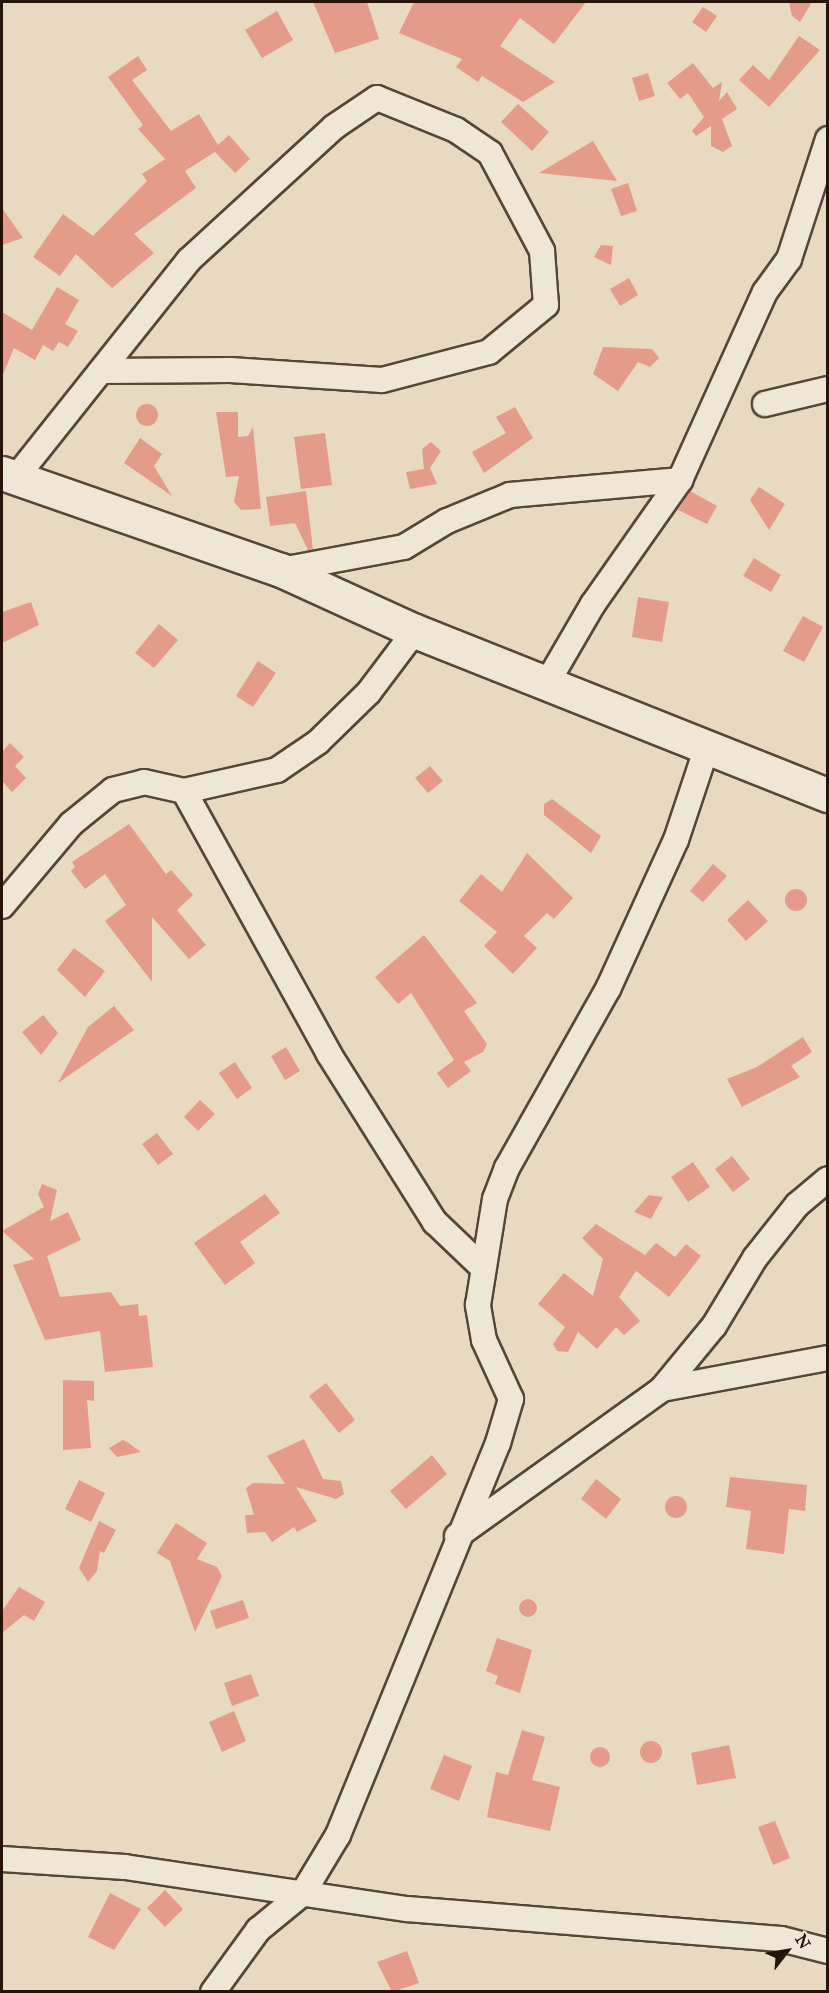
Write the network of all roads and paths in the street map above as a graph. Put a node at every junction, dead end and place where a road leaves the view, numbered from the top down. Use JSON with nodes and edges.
{"nodes":[{"id":1,"x":828,"y":139,"type":"edge"},
{"id":2,"x":104,"y":371,"type":"junction"},
{"id":3,"x":828,"y":389,"type":"edge"},
{"id":4,"x":765,"y":404,"type":"dead end"},
{"id":5,"x":8,"y":477,"type":"edge"},
{"id":6,"x":680,"y":480,"type":"junction"},
{"id":7,"x":281,"y":570,"type":"junction"},
{"id":8,"x":415,"y":631,"type":"junction"},
{"id":9,"x":547,"y":683,"type":"junction"},
{"id":10,"x":707,"y":747,"type":"junction"},
{"id":11,"x":184,"y":791,"type":"junction"},
{"id":12,"x":828,"y":795,"type":"edge"},
{"id":13,"x":2,"y":906,"type":"edge"},
{"id":14,"x":828,"y":1179,"type":"edge"},
{"id":15,"x":480,"y":1266,"type":"junction"},
{"id":16,"x":828,"y":1358,"type":"edge"},
{"id":17,"x":662,"y":1389,"type":"junction"},
{"id":18,"x":455,"y":1538,"type":"junction"},
{"id":19,"x":2,"y":1858,"type":"edge"},
{"id":20,"x":303,"y":1893,"type":"junction"},
{"id":21,"x":828,"y":1951,"type":"edge"},
{"id":22,"x":213,"y":1992,"type":"edge"}],
"edges":[{"from":1,"to":6,"type":"street"},
{"from":2,"to":2,"type":"street"},
{"from":2,"to":5,"type":"street"},
{"from":3,"to":4,"type":"street"},
{"from":5,"to":7,"type":"street"},
{"from":6,"to":7,"type":"street"},
{"from":6,"to":9,"type":"street"},
{"from":7,"to":8,"type":"street"},
{"from":8,"to":9,"type":"street"},
{"from":8,"to":11,"type":"street"},
{"from":9,"to":10,"type":"street"},
{"from":10,"to":12,"type":"street"},
{"from":10,"to":15,"type":"street"},
{"from":11,"to":13,"type":"street"},
{"from":11,"to":15,"type":"street"},
{"from":14,"to":17,"type":"street"},
{"from":15,"to":18,"type":"street"},
{"from":16,"to":17,"type":"street"},
{"from":17,"to":18,"type":"street"},
{"from":18,"to":20,"type":"street"},
{"from":19,"to":20,"type":"street"},
{"from":20,"to":21,"type":"street"},
{"from":20,"to":22,"type":"street"}]}
